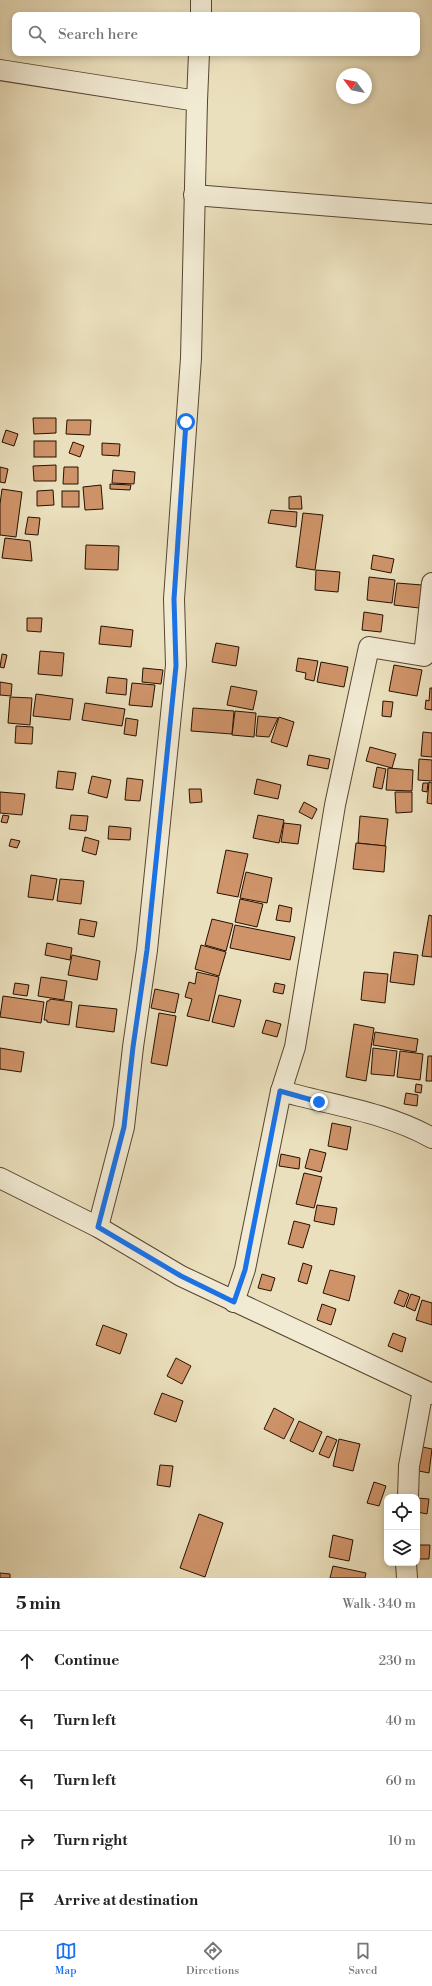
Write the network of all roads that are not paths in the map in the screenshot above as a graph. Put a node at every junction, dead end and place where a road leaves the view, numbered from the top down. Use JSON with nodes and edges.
{"nodes":[{"id":1,"x":201,"y":0,"type":"edge"},
{"id":2,"x":201,"y":12,"type":"edge"},
{"id":3,"x":199,"y":56,"type":"edge"},
{"id":4,"x":0,"y":70,"type":"edge"},
{"id":5,"x":197,"y":101,"type":"junction"},
{"id":6,"x":194,"y":195,"type":"junction"},
{"id":7,"x":432,"y":214,"type":"edge"},
{"id":8,"x":432,"y":583,"type":"edge"},
{"id":9,"x":280,"y":1091,"type":"junction"},
{"id":10,"x":432,"y":1138,"type":"edge"},
{"id":11,"x":0,"y":1178,"type":"edge"},
{"id":12,"x":98,"y":1227,"type":"junction"},
{"id":13,"x":234,"y":1302,"type":"junction"},
{"id":14,"x":427,"y":1392,"type":"edge"},
{"id":15,"x":408,"y":1494,"type":"edge"},
{"id":16,"x":406,"y":1566,"type":"edge"},
{"id":17,"x":407,"y":1578,"type":"edge"}],
"edges":[{"from":1,"to":2,"type":"street"},
{"from":3,"to":5,"type":"street"},
{"from":4,"to":5,"type":"street"},
{"from":5,"to":6,"type":"street"},
{"from":6,"to":7,"type":"street"},
{"from":6,"to":12,"type":"street"},
{"from":8,"to":9,"type":"street"},
{"from":9,"to":10,"type":"street"},
{"from":9,"to":13,"type":"street"},
{"from":11,"to":12,"type":"street"},
{"from":12,"to":13,"type":"street"},
{"from":13,"to":14,"type":"street"},
{"from":14,"to":15,"type":"street"},
{"from":16,"to":17,"type":"street"}]}
